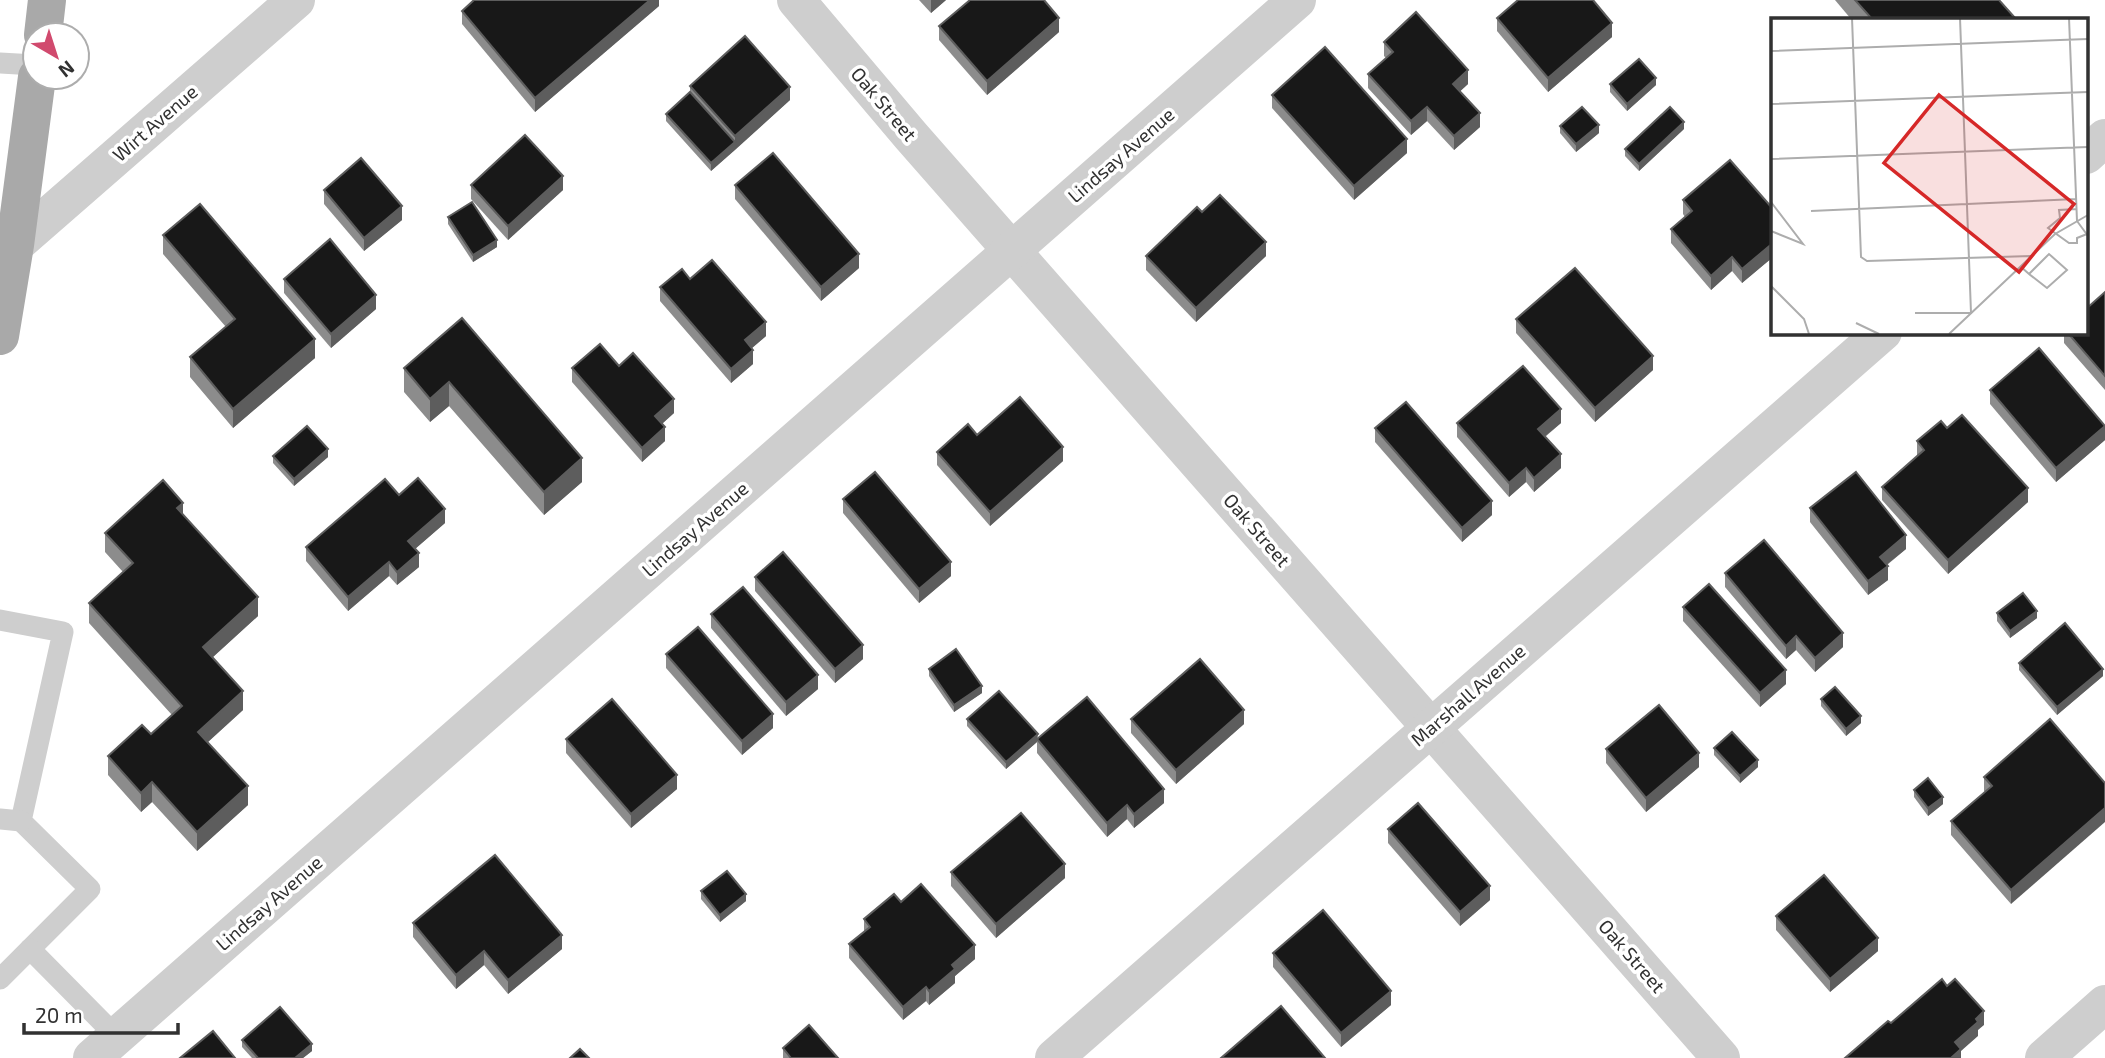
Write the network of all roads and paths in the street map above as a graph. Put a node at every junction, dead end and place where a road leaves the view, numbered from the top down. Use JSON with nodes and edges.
{"nodes":[{"id":1,"x":47,"y":0,"type":"edge"},
{"id":2,"x":296,"y":0,"type":"edge"},
{"id":3,"x":796,"y":0,"type":"edge"},
{"id":4,"x":1297,"y":0,"type":"edge"},
{"id":5,"x":45,"y":21,"type":"edge"},
{"id":6,"x":0,"y":63,"type":"edge"},
{"id":7,"x":21,"y":64,"type":"edge"},
{"id":8,"x":35,"y":91,"type":"edge"},
{"id":9,"x":2105,"y":138,"type":"edge"},
{"id":10,"x":2088,"y":153,"type":"edge"},
{"id":11,"x":15,"y":246,"type":"junction"},
{"id":12,"x":1012,"y":250,"type":"junction"},
{"id":13,"x":1881,"y":334,"type":"edge"},
{"id":14,"x":0,"y":336,"type":"edge"},
{"id":15,"x":0,"y":620,"type":"edge"},
{"id":16,"x":1431,"y":728,"type":"junction"},
{"id":17,"x":11,"y":820,"type":"edge"},
{"id":18,"x":30,"y":949,"type":"junction"},
{"id":19,"x":0,"y":979,"type":"edge"},
{"id":20,"x":2105,"y":1004,"type":"edge"},
{"id":21,"x":104,"y":1047,"type":"edge"},
{"id":22,"x":1054,"y":1058,"type":"edge"},
{"id":23,"x":1721,"y":1058,"type":"edge"},
{"id":24,"x":2044,"y":1058,"type":"edge"}],
"edges":[{"from":1,"to":5,"type":"main road"},
{"from":2,"to":11,"type":"street","name":"Wirt Avenue"},
{"from":3,"to":12,"type":"street","name":"Oak Street"},
{"from":4,"to":12,"type":"street","name":"Lindsay Avenue"},
{"from":6,"to":7,"type":"lane"},
{"from":8,"to":11,"type":"main road"},
{"from":9,"to":10,"type":"street"},
{"from":11,"to":14,"type":"main road"},
{"from":12,"to":16,"type":"street","name":"Oak Street"},
{"from":12,"to":21,"type":"street","name":"Lindsay Avenue"},
{"from":13,"to":16,"type":"street","name":"Marshall Avenue"},
{"from":15,"to":17,"type":"lane"},
{"from":16,"to":22,"type":"street","name":"Marshall Avenue"},
{"from":16,"to":23,"type":"street","name":"Oak Street"},
{"from":17,"to":18,"type":"lane"},
{"from":18,"to":19,"type":"lane"},
{"from":18,"to":21,"type":"lane"},
{"from":20,"to":24,"type":"street"}]}
